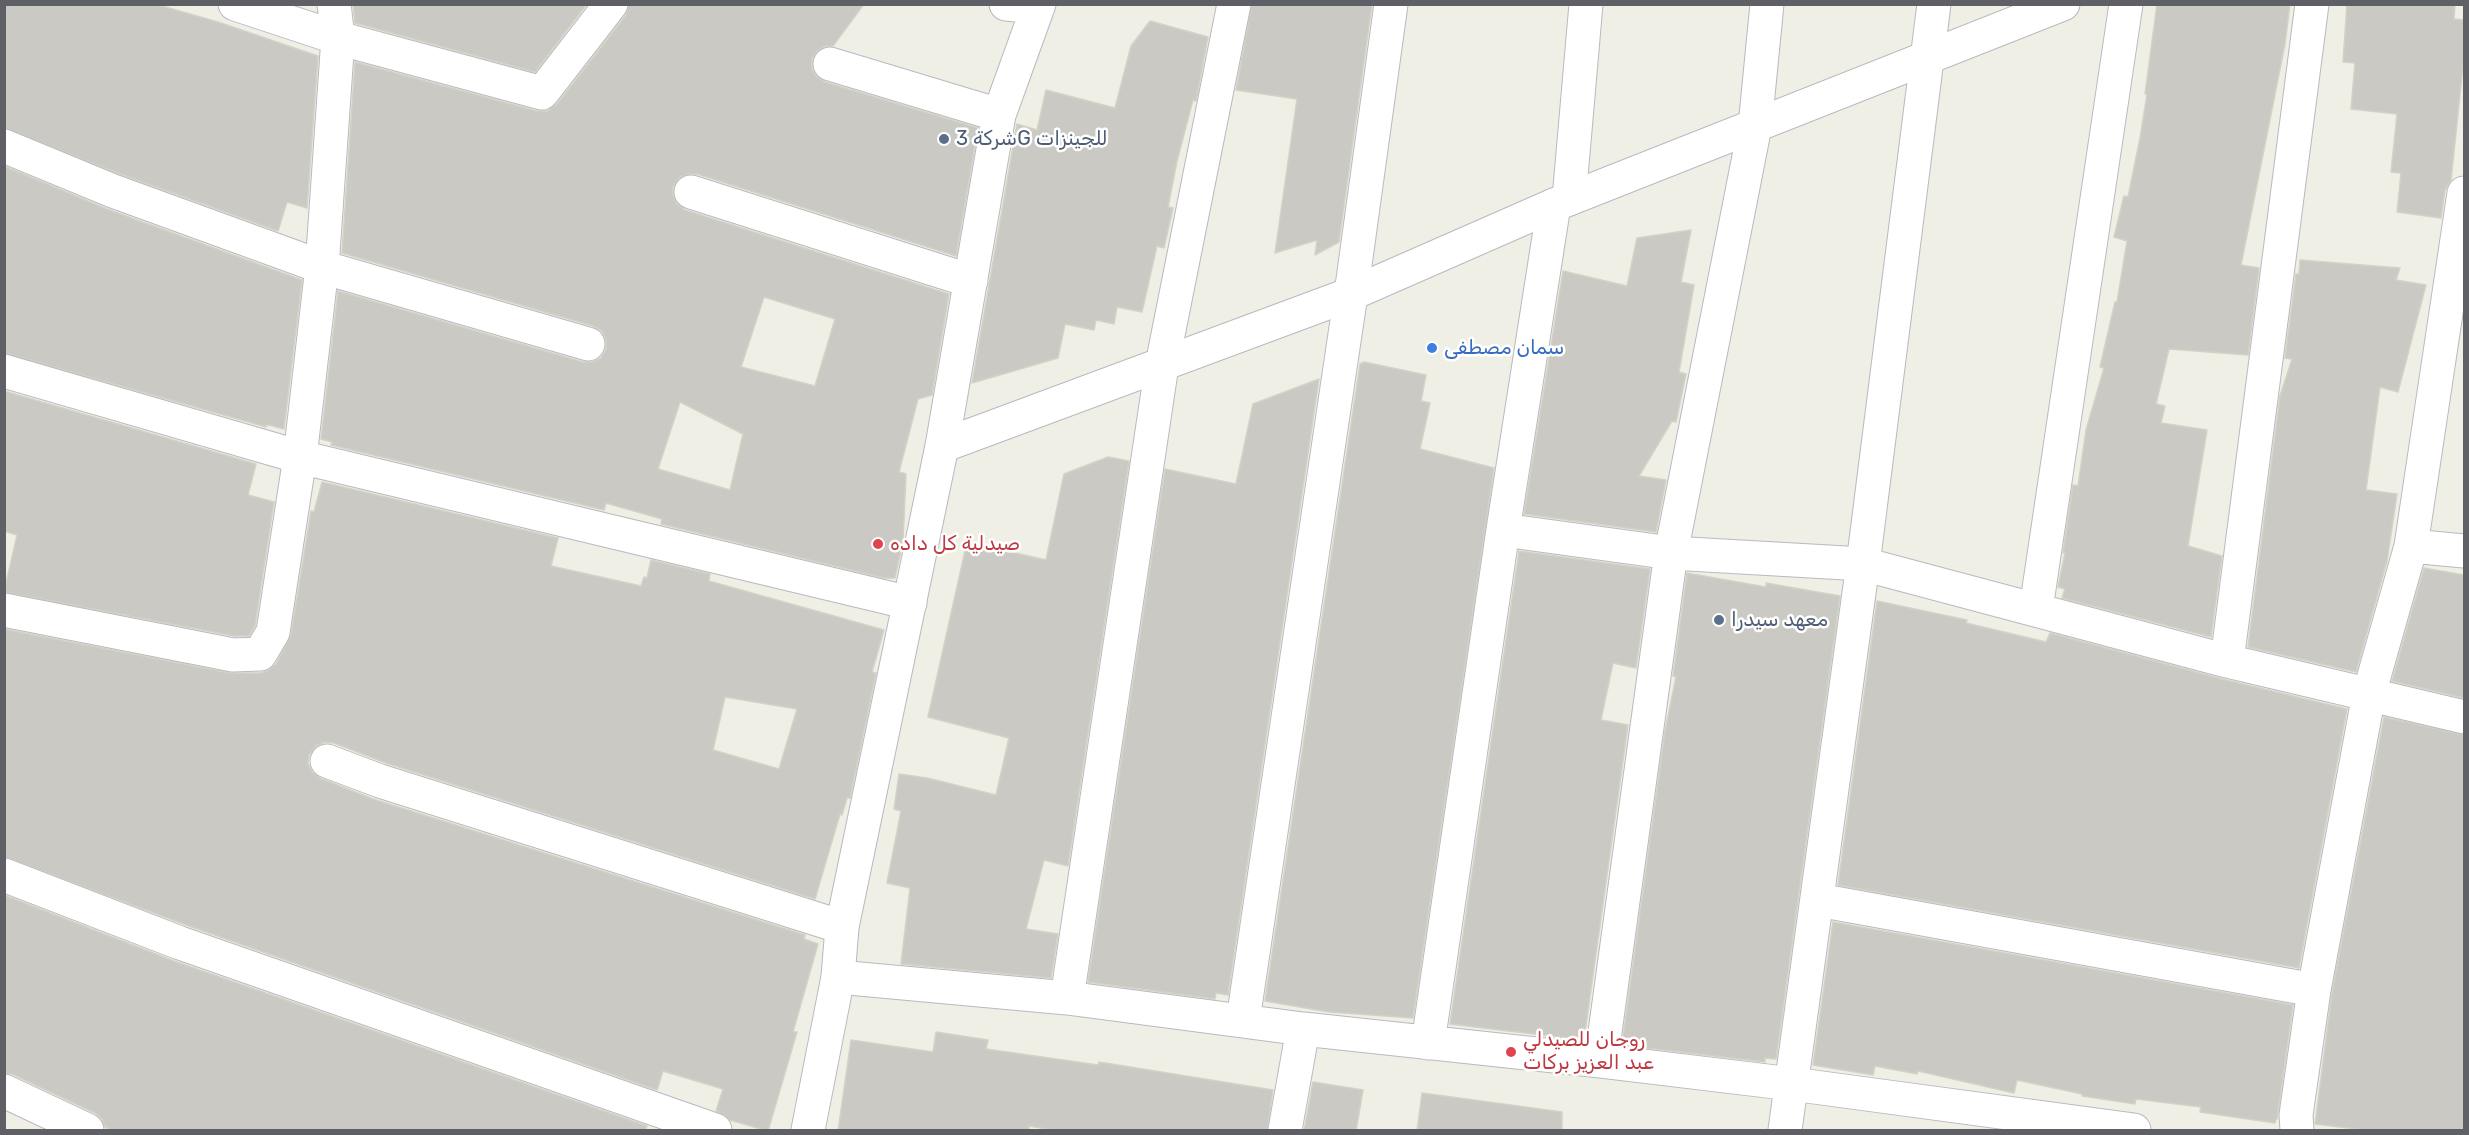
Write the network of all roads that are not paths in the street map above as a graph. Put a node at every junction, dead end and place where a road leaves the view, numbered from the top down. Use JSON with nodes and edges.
{"nodes":[{"id":1,"x":235,"y":4,"type":"edge"},
{"id":2,"x":334,"y":4,"type":"edge"},
{"id":3,"x":611,"y":4,"type":"edge"},
{"id":4,"x":1006,"y":4,"type":"edge"},
{"id":5,"x":1234,"y":4,"type":"edge"},
{"id":6,"x":1391,"y":4,"type":"edge"},
{"id":7,"x":1586,"y":4,"type":"edge"},
{"id":8,"x":1767,"y":4,"type":"edge"},
{"id":9,"x":1934,"y":4,"type":"edge"},
{"id":10,"x":2063,"y":4,"type":"edge"},
{"id":11,"x":2126,"y":4,"type":"edge"},
{"id":12,"x":2312,"y":4,"type":"edge"},
{"id":13,"x":1038,"y":6,"type":"edge"},
{"id":14,"x":338,"y":38,"type":"junction"},
{"id":15,"x":1926,"y":58,"type":"junction"},
{"id":16,"x":830,"y":64,"type":"dead end"},
{"id":17,"x":999,"y":115,"type":"junction"},
{"id":18,"x":1755,"y":126,"type":"junction"},
{"id":19,"x":4,"y":146,"type":"edge"},
{"id":20,"x":691,"y":192,"type":"dead end"},
{"id":21,"x":2464,"y":193,"type":"edge"},
{"id":22,"x":1562,"y":202,"type":"junction"},
{"id":23,"x":322,"y":267,"type":"junction"},
{"id":24,"x":971,"y":281,"type":"junction"},
{"id":25,"x":1351,"y":294,"type":"junction"},
{"id":26,"x":588,"y":344,"type":"dead end"},
{"id":27,"x":1161,"y":365,"type":"junction"},
{"id":28,"x":4,"y":371,"type":"edge"},
{"id":29,"x":942,"y":446,"type":"junction"},
{"id":30,"x":300,"y":457,"type":"junction"},
{"id":31,"x":1503,"y":530,"type":"junction"},
{"id":32,"x":2411,"y":546,"type":"junction"},
{"id":33,"x":2464,"y":551,"type":"edge"},
{"id":34,"x":1671,"y":553,"type":"junction"},
{"id":35,"x":1863,"y":564,"type":"junction"},
{"id":36,"x":910,"y":603,"type":"junction"},
{"id":37,"x":2036,"y":609,"type":"junction"},
{"id":38,"x":4,"y":610,"type":"edge"},
{"id":39,"x":2227,"y":661,"type":"junction"},
{"id":40,"x":2369,"y":694,"type":"junction"},
{"id":41,"x":2464,"y":717,"type":"edge"},
{"id":42,"x":327,"y":761,"type":"dead end"},
{"id":43,"x":4,"y":875,"type":"edge"},
{"id":44,"x":1818,"y":900,"type":"junction"},
{"id":45,"x":842,"y":927,"type":"junction"},
{"id":46,"x":838,"y":977,"type":"junction"},
{"id":47,"x":2314,"y":990,"type":"junction"},
{"id":48,"x":1066,"y":998,"type":"junction"},
{"id":49,"x":1243,"y":1020,"type":"junction"},
{"id":50,"x":1302,"y":1029,"type":"junction"},
{"id":51,"x":1428,"y":1043,"type":"junction"},
{"id":52,"x":1601,"y":1061,"type":"junction"},
{"id":53,"x":1792,"y":1084,"type":"junction"},
{"id":54,"x":7,"y":1101,"type":"edge"},
{"id":55,"x":87,"y":1131,"type":"edge"},
{"id":56,"x":716,"y":1131,"type":"edge"},
{"id":57,"x":808,"y":1131,"type":"edge"},
{"id":58,"x":1285,"y":1131,"type":"edge"},
{"id":59,"x":1785,"y":1131,"type":"edge"},
{"id":60,"x":2134,"y":1131,"type":"edge"},
{"id":61,"x":2297,"y":1131,"type":"edge"}],
"edges":[{"from":1,"to":14,"type":"street"},
{"from":2,"to":14,"type":"street"},
{"from":3,"to":14,"type":"street"},
{"from":4,"to":13,"type":"street"},
{"from":5,"to":27,"type":"street"},
{"from":6,"to":25,"type":"street"},
{"from":7,"to":22,"type":"street"},
{"from":8,"to":18,"type":"street"},
{"from":9,"to":15,"type":"street"},
{"from":10,"to":15,"type":"street"},
{"from":11,"to":37,"type":"street"},
{"from":12,"to":39,"type":"street"},
{"from":13,"to":17,"type":"street"},
{"from":14,"to":23,"type":"street"},
{"from":15,"to":18,"type":"street"},
{"from":15,"to":35,"type":"street"},
{"from":16,"to":17,"type":"street"},
{"from":17,"to":24,"type":"street"},
{"from":18,"to":22,"type":"street"},
{"from":18,"to":34,"type":"street"},
{"from":19,"to":23,"type":"street"},
{"from":20,"to":24,"type":"street"},
{"from":21,"to":32,"type":"street"},
{"from":22,"to":25,"type":"street"},
{"from":22,"to":31,"type":"street"},
{"from":23,"to":26,"type":"street"},
{"from":23,"to":30,"type":"street"},
{"from":24,"to":29,"type":"street"},
{"from":25,"to":27,"type":"street"},
{"from":25,"to":49,"type":"street"},
{"from":27,"to":29,"type":"street"},
{"from":27,"to":48,"type":"street"},
{"from":28,"to":30,"type":"street"},
{"from":29,"to":36,"type":"street"},
{"from":30,"to":36,"type":"street"},
{"from":30,"to":38,"type":"street"},
{"from":31,"to":34,"type":"street"},
{"from":31,"to":51,"type":"street"},
{"from":32,"to":33,"type":"street"},
{"from":32,"to":40,"type":"street"},
{"from":34,"to":35,"type":"street"},
{"from":34,"to":52,"type":"street"},
{"from":35,"to":37,"type":"street"},
{"from":35,"to":44,"type":"street"},
{"from":36,"to":45,"type":"street"},
{"from":37,"to":39,"type":"street"},
{"from":39,"to":40,"type":"street"},
{"from":40,"to":41,"type":"street"},
{"from":40,"to":47,"type":"street"},
{"from":42,"to":45,"type":"street"},
{"from":43,"to":56,"type":"street"},
{"from":44,"to":47,"type":"street"},
{"from":44,"to":53,"type":"street"},
{"from":45,"to":46,"type":"street"},
{"from":46,"to":48,"type":"street"},
{"from":46,"to":57,"type":"street"},
{"from":47,"to":61,"type":"street"},
{"from":48,"to":49,"type":"street"},
{"from":49,"to":50,"type":"street"},
{"from":50,"to":51,"type":"street"},
{"from":50,"to":58,"type":"street"},
{"from":51,"to":52,"type":"street"},
{"from":52,"to":53,"type":"street"},
{"from":53,"to":59,"type":"street"},
{"from":53,"to":60,"type":"street"},
{"from":54,"to":55,"type":"street"}]}
